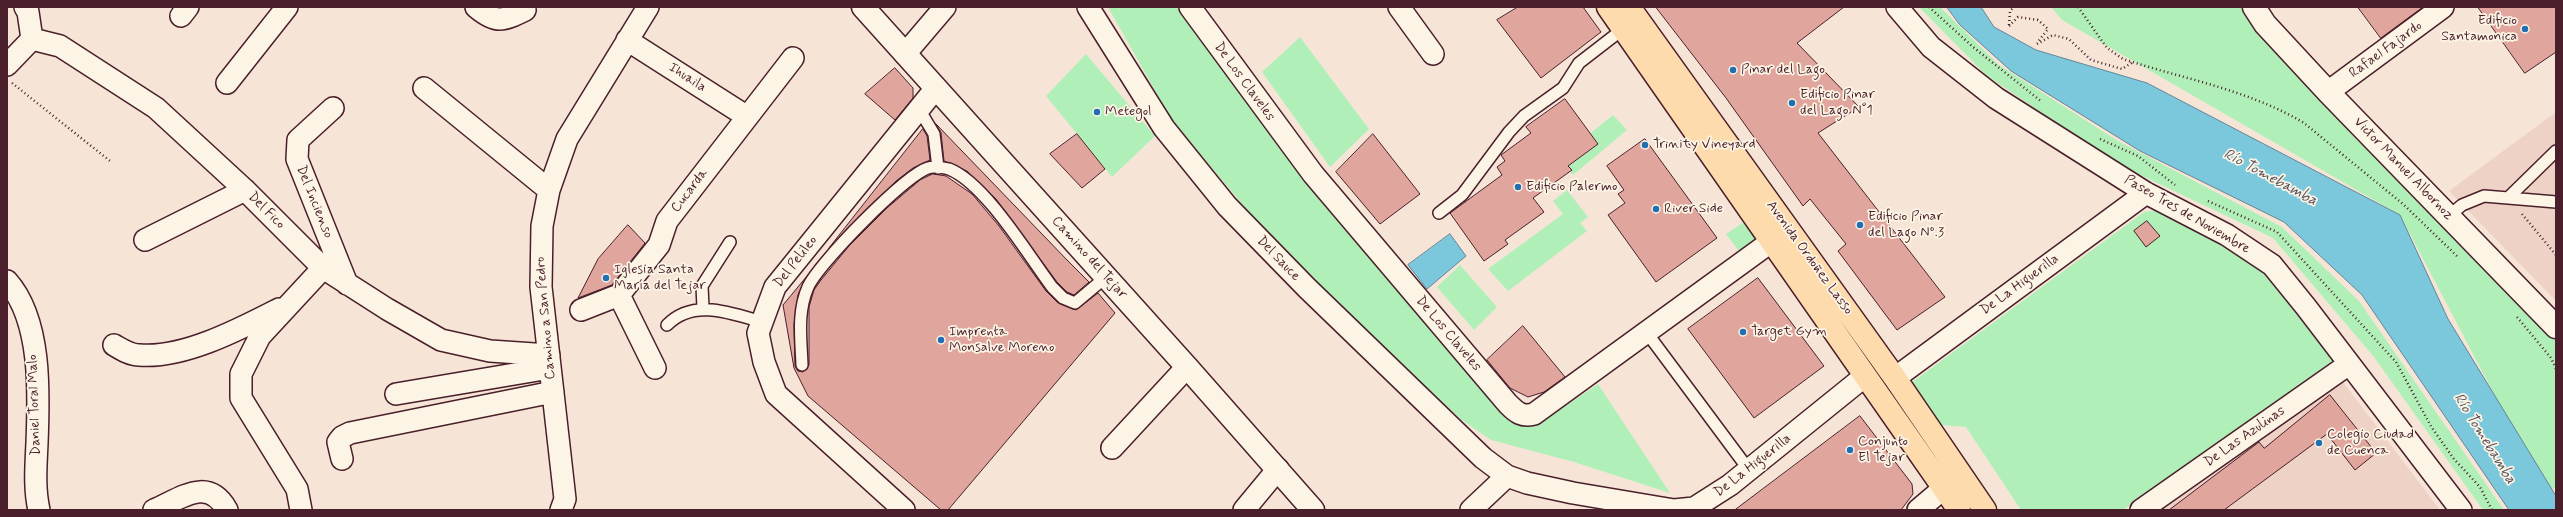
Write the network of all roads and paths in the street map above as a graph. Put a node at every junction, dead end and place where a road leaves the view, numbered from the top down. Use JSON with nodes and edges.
{"nodes":[{"id":1,"x":25,"y":7,"type":"edge"},
{"id":2,"x":287,"y":7,"type":"edge"},
{"id":3,"x":476,"y":7,"type":"edge"},
{"id":4,"x":863,"y":7,"type":"edge"},
{"id":5,"x":945,"y":7,"type":"edge"},
{"id":6,"x":1088,"y":7,"type":"edge"},
{"id":7,"x":1190,"y":7,"type":"edge"},
{"id":8,"x":1399,"y":7,"type":"edge"},
{"id":9,"x":1608,"y":7,"type":"edge"},
{"id":10,"x":1630,"y":7,"type":"edge"},
{"id":11,"x":1897,"y":7,"type":"edge"},
{"id":12,"x":2009,"y":7,"type":"edge"},
{"id":13,"x":2014,"y":7,"type":"edge"},
{"id":14,"x":2078,"y":7,"type":"edge"},
{"id":15,"x":2254,"y":7,"type":"edge"},
{"id":16,"x":2444,"y":7,"type":"edge"},
{"id":17,"x":643,"y":9,"type":"edge"},
{"id":18,"x":525,"y":10,"type":"dead end"},
{"id":19,"x":2010,"y":11,"type":"junction"},
{"id":20,"x":1623,"y":29,"type":"junction"},
{"id":21,"x":32,"y":39,"type":"junction"},
{"id":22,"x":627,"y":40,"type":"junction"},
{"id":23,"x":905,"y":54,"type":"junction"},
{"id":24,"x":1433,"y":54,"type":"dead end"},
{"id":25,"x":793,"y":58,"type":"dead end"},
{"id":26,"x":2133,"y":62,"type":"junction"},
{"id":27,"x":7,"y":65,"type":"edge"},
{"id":28,"x":7,"y":79,"type":"edge"},
{"id":29,"x":227,"y":83,"type":"dead end"},
{"id":30,"x":424,"y":88,"type":"dead end"},
{"id":31,"x":936,"y":88,"type":"junction"},
{"id":32,"x":2328,"y":92,"type":"junction"},
{"id":33,"x":333,"y":108,"type":"dead end"},
{"id":34,"x":919,"y":109,"type":"junction"},
{"id":35,"x":746,"y":116,"type":"junction"},
{"id":36,"x":2556,"y":151,"type":"edge"},
{"id":37,"x":110,"y":161,"type":"dead end"},
{"id":38,"x":938,"y":168,"type":"junction"},
{"id":39,"x":245,"y":190,"type":"junction"},
{"id":40,"x":549,"y":190,"type":"junction"},
{"id":41,"x":2146,"y":193,"type":"junction"},
{"id":42,"x":2508,"y":198,"type":"junction"},
{"id":43,"x":2556,"y":202,"type":"edge"},
{"id":44,"x":1439,"y":213,"type":"dead end"},
{"id":45,"x":2449,"y":216,"type":"junction"},
{"id":46,"x":145,"y":240,"type":"dead end"},
{"id":47,"x":1772,"y":241,"type":"junction"},
{"id":48,"x":730,"y":242,"type":"dead end"},
{"id":49,"x":2556,"y":255,"type":"edge"},
{"id":50,"x":2461,"y":260,"type":"dead end"},
{"id":51,"x":322,"y":268,"type":"junction"},
{"id":52,"x":1106,"y":277,"type":"junction"},
{"id":53,"x":7,"y":281,"type":"edge"},
{"id":54,"x":347,"y":284,"type":"junction"},
{"id":55,"x":619,"y":295,"type":"junction"},
{"id":56,"x":290,"y":304,"type":"junction"},
{"id":57,"x":703,"y":308,"type":"junction"},
{"id":58,"x":581,"y":310,"type":"dead end"},
{"id":59,"x":2513,"y":311,"type":"dead end"},
{"id":60,"x":762,"y":322,"type":"junction"},
{"id":61,"x":668,"y":325,"type":"dead end"},
{"id":62,"x":2556,"y":327,"type":"edge"},
{"id":63,"x":1647,"y":333,"type":"junction"},
{"id":64,"x":114,"y":344,"type":"dead end"},
{"id":65,"x":549,"y":362,"type":"junction"},
{"id":66,"x":802,"y":364,"type":"dead end"},
{"id":67,"x":2349,"y":364,"type":"junction"},
{"id":68,"x":1188,"y":367,"type":"junction"},
{"id":69,"x":655,"y":368,"type":"dead end"},
{"id":70,"x":2556,"y":369,"type":"edge"},
{"id":71,"x":1866,"y":376,"type":"junction"},
{"id":72,"x":1895,"y":378,"type":"junction"},
{"id":73,"x":553,"y":392,"type":"junction"},
{"id":74,"x":396,"y":394,"type":"dead end"},
{"id":75,"x":1112,"y":448,"type":"dead end"},
{"id":76,"x":342,"y":459,"type":"dead end"},
{"id":77,"x":1278,"y":469,"type":"junction"},
{"id":78,"x":1749,"y":470,"type":"junction"},
{"id":79,"x":1507,"y":476,"type":"junction"},
{"id":80,"x":1944,"y":488,"type":"junction"},
{"id":81,"x":1573,"y":493,"type":"junction"},
{"id":82,"x":566,"y":506,"type":"edge"},
{"id":83,"x":2152,"y":507,"type":"edge"},
{"id":84,"x":39,"y":510,"type":"edge"},
{"id":85,"x":154,"y":510,"type":"edge"},
{"id":86,"x":227,"y":510,"type":"edge"},
{"id":87,"x":301,"y":510,"type":"edge"},
{"id":88,"x":904,"y":510,"type":"edge"},
{"id":89,"x":1244,"y":510,"type":"edge"},
{"id":90,"x":1312,"y":510,"type":"edge"},
{"id":91,"x":1471,"y":510,"type":"edge"},
{"id":92,"x":1592,"y":510,"type":"edge"},
{"id":93,"x":1918,"y":510,"type":"edge"},
{"id":94,"x":1959,"y":510,"type":"edge"},
{"id":95,"x":1985,"y":510,"type":"edge"},
{"id":96,"x":2461,"y":510,"type":"edge"}],
"edges":[{"from":1,"to":21,"type":"street"},
{"from":2,"to":29,"type":"street"},
{"from":3,"to":18,"type":"street"},
{"from":4,"to":23,"type":"street","name":"Camino del Tejar"},
{"from":5,"to":23,"type":"street"},
{"from":6,"to":79,"type":"street","name":"Del Sauce"},
{"from":7,"to":63,"type":"street","name":"De Los Claveles"},
{"from":8,"to":24,"type":"street"},
{"from":9,"to":20,"type":"main road","name":"Avenida Ordoñez Lasso"},
{"from":10,"to":72,"type":"main road","name":"Avenida Ordoñez Lasso"},
{"from":11,"to":41,"type":"street","name":"Paseo Tres de Noviembre"},
{"from":12,"to":19,"type":"path"},
{"from":13,"to":19,"type":"path"},
{"from":14,"to":26,"type":"path"},
{"from":15,"to":32,"type":"street","name":"Victor Manuel Albornoz"},
{"from":16,"to":32,"type":"street","name":"Rafael Fajardo"},
{"from":17,"to":22,"type":"street","name":"Camino a San Pedro"},
{"from":19,"to":26,"type":"path"},
{"from":20,"to":44,"type":"lane"},
{"from":20,"to":47,"type":"main road","name":"Avenida Ordoñez Lasso"},
{"from":21,"to":27,"type":"street"},
{"from":21,"to":39,"type":"street","name":"Del Fico"},
{"from":22,"to":35,"type":"street","name":"Ihuaila"},
{"from":22,"to":40,"type":"street","name":"Camino a San Pedro"},
{"from":23,"to":31,"type":"street","name":"Camino del Tejar"},
{"from":25,"to":35,"type":"street","name":"Cucarda"},
{"from":26,"to":50,"type":"path"},
{"from":28,"to":37,"type":"path"},
{"from":30,"to":40,"type":"street"},
{"from":31,"to":34,"type":"street","name":"Del Pelileo"},
{"from":31,"to":52,"type":"street","name":"Camino del Tejar"},
{"from":32,"to":45,"type":"street","name":"Victor Manuel Albornoz"},
{"from":33,"to":54,"type":"street","name":"Del Incienso"},
{"from":34,"to":38,"type":"lane"},
{"from":34,"to":60,"type":"street","name":"Del Pelileo"},
{"from":35,"to":55,"type":"street","name":"Cucarda"},
{"from":36,"to":42,"type":"lane"},
{"from":38,"to":52,"type":"lane"},
{"from":38,"to":66,"type":"lane"},
{"from":39,"to":46,"type":"street"},
{"from":39,"to":51,"type":"street","name":"Del Fico"},
{"from":40,"to":65,"type":"street","name":"Camino a San Pedro"},
{"from":41,"to":67,"type":"street","name":"Paseo Tres de Noviembre"},
{"from":41,"to":72,"type":"street","name":"De La Higuerilla"},
{"from":42,"to":43,"type":"lane"},
{"from":42,"to":45,"type":"lane"},
{"from":42,"to":49,"type":"path"},
{"from":45,"to":62,"type":"street","name":"Victor Manuel Albornoz"},
{"from":47,"to":63,"type":"street","name":"De Los Claveles"},
{"from":47,"to":71,"type":"main road","name":"Avenida Ordoñez Lasso"},
{"from":48,"to":57,"type":"lane"},
{"from":51,"to":54,"type":"street","name":"Del Fico"},
{"from":51,"to":56,"type":"street"},
{"from":52,"to":68,"type":"street","name":"Camino del Tejar"},
{"from":53,"to":84,"type":"street","name":"Daniel Toral Malo"},
{"from":54,"to":65,"type":"street","name":"Del Fico"},
{"from":55,"to":58,"type":"street","name":"Cucarda"},
{"from":55,"to":69,"type":"street"},
{"from":56,"to":64,"type":"street"},
{"from":56,"to":87,"type":"street"},
{"from":57,"to":60,"type":"lane"},
{"from":57,"to":61,"type":"lane"},
{"from":59,"to":70,"type":"path"},
{"from":60,"to":88,"type":"street","name":"Del Pelileo"},
{"from":63,"to":78,"type":"lane"},
{"from":65,"to":73,"type":"street","name":"Camino a San Pedro"},
{"from":65,"to":74,"type":"street"},
{"from":67,"to":83,"type":"street","name":"De Las Azulinas"},
{"from":67,"to":96,"type":"street","name":"Paseo Tres de Noviembre"},
{"from":68,"to":75,"type":"street"},
{"from":68,"to":77,"type":"street","name":"Camino del Tejar"},
{"from":71,"to":78,"type":"street","name":"De La Higuerilla"},
{"from":71,"to":80,"type":"main road","name":"Avenida Ordoñez Lasso"},
{"from":72,"to":95,"type":"main road","name":"Avenida Ordoñez Lasso"},
{"from":73,"to":76,"type":"street"},
{"from":73,"to":82,"type":"street","name":"Camino a San Pedro"},
{"from":77,"to":89,"type":"street"},
{"from":77,"to":90,"type":"street","name":"Camino del Tejar"},
{"from":78,"to":81,"type":"street","name":"De La Higuerilla"},
{"from":79,"to":81,"type":"street","name":"De La Higuerilla"},
{"from":79,"to":91,"type":"street"},
{"from":80,"to":93,"type":"street"},
{"from":80,"to":94,"type":"main road","name":"Avenida Ordoñez Lasso"},
{"from":81,"to":92,"type":"street"},
{"from":85,"to":86,"type":"street"}]}
